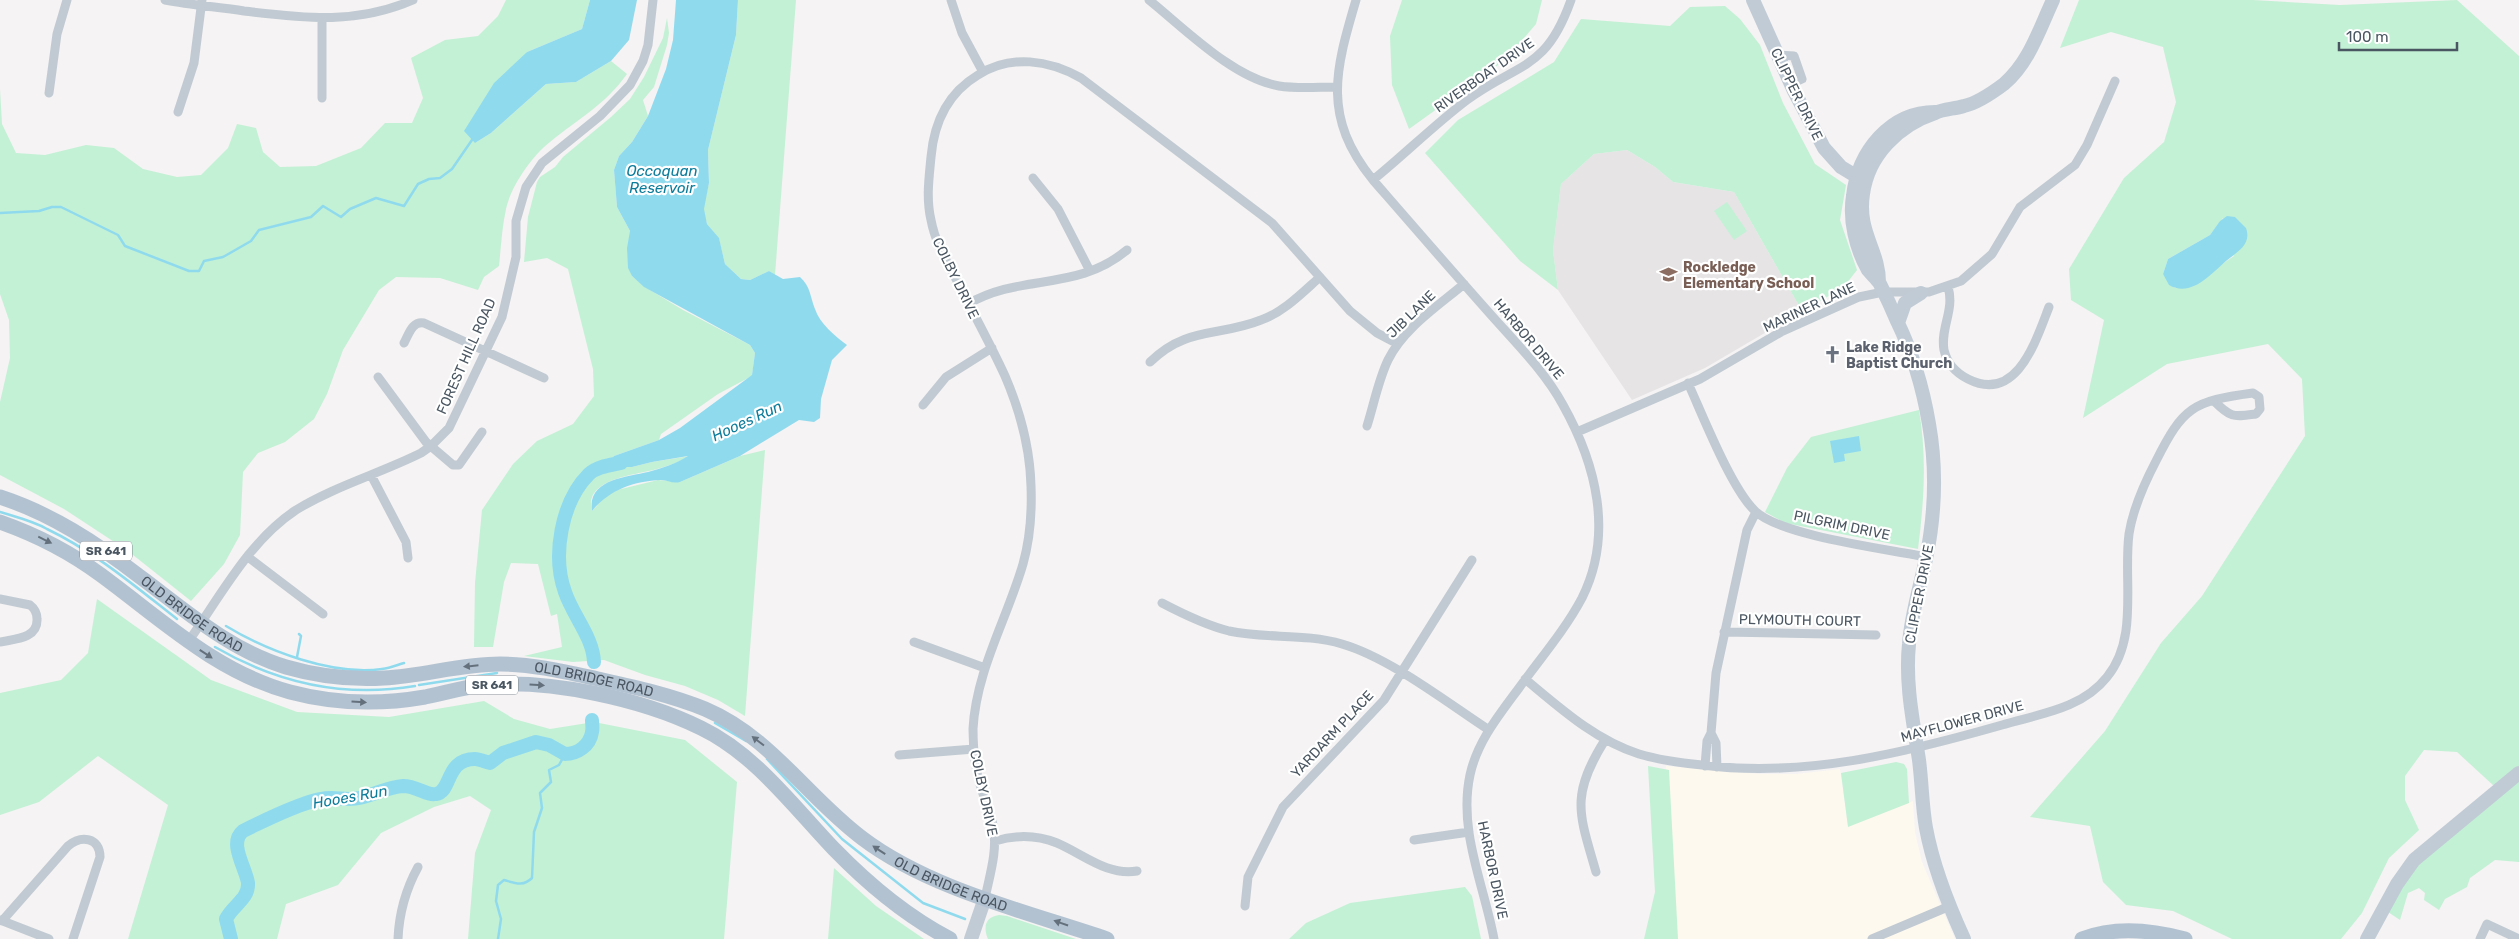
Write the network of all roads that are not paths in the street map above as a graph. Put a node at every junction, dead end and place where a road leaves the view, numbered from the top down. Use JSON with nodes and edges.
{"nodes":[{"id":1,"x":67,"y":0,"type":"edge"},
{"id":2,"x":165,"y":0,"type":"edge"},
{"id":3,"x":413,"y":0,"type":"edge"},
{"id":4,"x":654,"y":0,"type":"edge"},
{"id":5,"x":951,"y":0,"type":"edge"},
{"id":6,"x":1149,"y":0,"type":"edge"},
{"id":7,"x":1356,"y":0,"type":"edge"},
{"id":8,"x":1571,"y":0,"type":"edge"},
{"id":9,"x":1752,"y":0,"type":"edge"},
{"id":10,"x":2053,"y":0,"type":"edge"},
{"id":11,"x":202,"y":3,"type":"edge"},
{"id":12,"x":322,"y":19,"type":"junction"},
{"id":13,"x":983,"y":72,"type":"junction"},
{"id":14,"x":2115,"y":81,"type":"dead end"},
{"id":15,"x":1337,"y":86,"type":"junction"},
{"id":16,"x":49,"y":93,"type":"dead end"},
{"id":17,"x":322,"y":98,"type":"dead end"},
{"id":18,"x":178,"y":112,"type":"dead end"},
{"id":19,"x":1034,"y":178,"type":"dead end"},
{"id":20,"x":1861,"y":179,"type":"junction"},
{"id":21,"x":1373,"y":180,"type":"junction"},
{"id":22,"x":1127,"y":250,"type":"dead end"},
{"id":23,"x":1090,"y":271,"type":"junction"},
{"id":24,"x":1320,"y":277,"type":"junction"},
{"id":25,"x":1464,"y":284,"type":"junction"},
{"id":26,"x":1881,"y":287,"type":"junction"},
{"id":27,"x":1948,"y":287,"type":"junction"},
{"id":28,"x":1920,"y":293,"type":"junction"},
{"id":29,"x":968,"y":304,"type":"junction"},
{"id":30,"x":2049,"y":307,"type":"dead end"},
{"id":31,"x":1898,"y":323,"type":"junction"},
{"id":32,"x":404,"y":343,"type":"dead end"},
{"id":33,"x":1398,"y":344,"type":"junction"},
{"id":34,"x":992,"y":348,"type":"junction"},
{"id":35,"x":486,"y":352,"type":"junction"},
{"id":36,"x":1150,"y":362,"type":"dead end"},
{"id":37,"x":378,"y":377,"type":"dead end"},
{"id":38,"x":544,"y":378,"type":"dead end"},
{"id":39,"x":1688,"y":384,"type":"junction"},
{"id":40,"x":2214,"y":401,"type":"junction"},
{"id":41,"x":923,"y":405,"type":"dead end"},
{"id":42,"x":1367,"y":426,"type":"dead end"},
{"id":43,"x":482,"y":432,"type":"dead end"},
{"id":44,"x":1577,"y":432,"type":"junction"},
{"id":45,"x":431,"y":446,"type":"junction"},
{"id":46,"x":371,"y":475,"type":"junction"},
{"id":47,"x":0,"y":497,"type":"edge"},
{"id":48,"x":1756,"y":512,"type":"junction"},
{"id":49,"x":0,"y":522,"type":"edge"},
{"id":50,"x":248,"y":557,"type":"junction"},
{"id":51,"x":1926,"y":557,"type":"junction"},
{"id":52,"x":408,"y":558,"type":"dead end"},
{"id":53,"x":1472,"y":560,"type":"dead end"},
{"id":54,"x":0,"y":599,"type":"edge"},
{"id":55,"x":1162,"y":603,"type":"dead end"},
{"id":56,"x":323,"y":614,"type":"dead end"},
{"id":57,"x":201,"y":623,"type":"junction"},
{"id":58,"x":1724,"y":632,"type":"junction"},
{"id":59,"x":1876,"y":635,"type":"dead end"},
{"id":60,"x":0,"y":642,"type":"edge"},
{"id":61,"x":188,"y":642,"type":"junction"},
{"id":62,"x":914,"y":642,"type":"dead end"},
{"id":63,"x":986,"y":668,"type":"junction"},
{"id":64,"x":1401,"y":673,"type":"junction"},
{"id":65,"x":1525,"y":680,"type":"junction"},
{"id":66,"x":1489,"y":730,"type":"junction"},
{"id":67,"x":1711,"y":733,"type":"junction"},
{"id":68,"x":1606,"y":740,"type":"junction"},
{"id":69,"x":1917,"y":748,"type":"junction"},
{"id":70,"x":974,"y":749,"type":"junction"},
{"id":71,"x":899,"y":755,"type":"dead end"},
{"id":72,"x":1705,"y":766,"type":"junction"},
{"id":73,"x":1717,"y":767,"type":"junction"},
{"id":74,"x":2519,"y":773,"type":"edge"},
{"id":75,"x":1469,"y":832,"type":"junction"},
{"id":76,"x":1414,"y":840,"type":"dead end"},
{"id":77,"x":995,"y":841,"type":"junction"},
{"id":78,"x":418,"y":867,"type":"dead end"},
{"id":79,"x":1137,"y":871,"type":"dead end"},
{"id":80,"x":1596,"y":872,"type":"dead end"},
{"id":81,"x":985,"y":898,"type":"junction"},
{"id":82,"x":1245,"y":906,"type":"dead end"},
{"id":83,"x":1950,"y":906,"type":"junction"},
{"id":84,"x":1,"y":921,"type":"edge"},
{"id":85,"x":49,"y":939,"type":"edge"},
{"id":86,"x":73,"y":939,"type":"edge"},
{"id":87,"x":398,"y":939,"type":"edge"},
{"id":88,"x":950,"y":939,"type":"edge"},
{"id":89,"x":971,"y":939,"type":"edge"},
{"id":90,"x":1107,"y":939,"type":"edge"},
{"id":91,"x":1494,"y":939,"type":"edge"},
{"id":92,"x":1872,"y":939,"type":"edge"},
{"id":93,"x":1964,"y":939,"type":"edge"},
{"id":94,"x":2082,"y":939,"type":"edge"},
{"id":95,"x":2185,"y":939,"type":"edge"},
{"id":96,"x":2367,"y":939,"type":"edge"},
{"id":97,"x":2480,"y":939,"type":"edge"},
{"id":98,"x":2519,"y":939,"type":"edge"}],
"edges":[{"from":1,"to":16,"type":"street"},
{"from":2,"to":11,"type":"street"},
{"from":3,"to":12,"type":"street"},
{"from":4,"to":35,"type":"street","name":"FOREST HILL ROAD"},
{"from":5,"to":13,"type":"street"},
{"from":6,"to":15,"type":"street"},
{"from":7,"to":15,"type":"street","name":"HARBOR DRIVE"},
{"from":8,"to":21,"type":"street","name":"RIVERBOAT DRIVE"},
{"from":9,"to":20,"type":"street","name":"CLIPPER DRIVE"},
{"from":10,"to":20,"type":"street","name":"CLIPPER DRIVE"},
{"from":11,"to":12,"type":"street"},
{"from":11,"to":18,"type":"street"},
{"from":12,"to":17,"type":"street"},
{"from":13,"to":24,"type":"street","name":"COLBY DRIVE"},
{"from":13,"to":29,"type":"street","name":"COLBY DRIVE"},
{"from":14,"to":27,"type":"street","name":"MARINER LANE"},
{"from":15,"to":21,"type":"street","name":"HARBOR DRIVE"},
{"from":19,"to":23,"type":"street"},
{"from":20,"to":26,"type":"street","name":"CLIPPER DRIVE"},
{"from":21,"to":25,"type":"street","name":"HARBOR DRIVE"},
{"from":22,"to":23,"type":"street"},
{"from":23,"to":29,"type":"street"},
{"from":24,"to":33,"type":"street","name":"COLBY DRIVE"},
{"from":24,"to":36,"type":"street"},
{"from":25,"to":33,"type":"street","name":"JIB LANE"},
{"from":25,"to":44,"type":"street","name":"HARBOR DRIVE"},
{"from":26,"to":28,"type":"street","name":"MARINER LANE"},
{"from":26,"to":31,"type":"street","name":"CLIPPER DRIVE"},
{"from":26,"to":39,"type":"street","name":"MARINER LANE"},
{"from":27,"to":28,"type":"street","name":"MARINER LANE"},
{"from":27,"to":30,"type":"street"},
{"from":28,"to":31,"type":"street"},
{"from":29,"to":34,"type":"street","name":"COLBY DRIVE"},
{"from":31,"to":51,"type":"street","name":"CLIPPER DRIVE"},
{"from":32,"to":35,"type":"street"},
{"from":33,"to":42,"type":"street","name":"JIB LANE"},
{"from":34,"to":41,"type":"street"},
{"from":34,"to":63,"type":"street","name":"COLBY DRIVE"},
{"from":35,"to":38,"type":"street"},
{"from":35,"to":45,"type":"street","name":"FOREST HILL ROAD"},
{"from":37,"to":45,"type":"street"},
{"from":39,"to":44,"type":"street","name":"MARINER LANE"},
{"from":39,"to":48,"type":"street"},
{"from":40,"to":40,"type":"street","name":"MAYFLOWER DRIVE"},
{"from":40,"to":69,"type":"street","name":"MAYFLOWER DRIVE"},
{"from":43,"to":45,"type":"street"},
{"from":44,"to":65,"type":"street","name":"HARBOR DRIVE"},
{"from":45,"to":46,"type":"street","name":"FOREST HILL ROAD"},
{"from":46,"to":50,"type":"street","name":"FOREST HILL ROAD"},
{"from":46,"to":52,"type":"street"},
{"from":47,"to":57,"type":"main road","name":"OLD BRIDGE ROAD","number":"SR 641"},
{"from":48,"to":51,"type":"street","name":"PILGRIM DRIVE"},
{"from":48,"to":58,"type":"street","name":"PLYMOUTH COURT"},
{"from":49,"to":61,"type":"main road","name":"OLD BRIDGE ROAD","number":"SR 641","one_way":true},
{"from":50,"to":56,"type":"street"},
{"from":50,"to":57,"type":"street","name":"FOREST HILL ROAD"},
{"from":51,"to":69,"type":"street","name":"CLIPPER DRIVE"},
{"from":53,"to":64,"type":"street","name":"YARDARM PLACE"},
{"from":54,"to":60,"type":"street"},
{"from":55,"to":64,"type":"street"},
{"from":57,"to":61,"type":"street","name":"FOREST HILL ROAD"},
{"from":81,"to":57,"type":"main road","name":"OLD BRIDGE ROAD","number":"SR 641","one_way":true},
{"from":58,"to":59,"type":"street","name":"PLYMOUTH COURT"},
{"from":58,"to":67,"type":"street","name":"PLYMOUTH COURT"},
{"from":61,"to":88,"type":"main road","name":"OLD BRIDGE ROAD","number":"SR 641","one_way":true},
{"from":62,"to":63,"type":"street"},
{"from":63,"to":70,"type":"street","name":"COLBY DRIVE"},
{"from":64,"to":66,"type":"street"},
{"from":64,"to":82,"type":"street","name":"YARDARM PLACE"},
{"from":65,"to":66,"type":"street","name":"HARBOR DRIVE"},
{"from":65,"to":68,"type":"street","name":"MAYFLOWER DRIVE"},
{"from":66,"to":75,"type":"street","name":"HARBOR DRIVE"},
{"from":67,"to":72,"type":"street","name":"PLYMOUTH COURT"},
{"from":67,"to":73,"type":"street","name":"PLYMOUTH COURT"},
{"from":68,"to":72,"type":"street","name":"MAYFLOWER DRIVE"},
{"from":68,"to":80,"type":"street"},
{"from":69,"to":73,"type":"street","name":"MAYFLOWER DRIVE"},
{"from":69,"to":83,"type":"street","name":"CLIPPER DRIVE"},
{"from":70,"to":71,"type":"street"},
{"from":70,"to":77,"type":"street","name":"COLBY DRIVE"},
{"from":72,"to":73,"type":"street","name":"MAYFLOWER DRIVE"},
{"from":74,"to":96,"type":"street"},
{"from":75,"to":76,"type":"street"},
{"from":75,"to":91,"type":"street","name":"HARBOR DRIVE"},
{"from":77,"to":79,"type":"street"},
{"from":77,"to":81,"type":"street","name":"COLBY DRIVE"},
{"from":78,"to":87,"type":"street"},
{"from":81,"to":89,"type":"street","name":"COLBY DRIVE"},
{"from":90,"to":81,"type":"main road","name":"OLD BRIDGE ROAD","number":"SR 641","one_way":true},
{"from":83,"to":92,"type":"street"},
{"from":83,"to":93,"type":"street","name":"CLIPPER DRIVE"},
{"from":84,"to":85,"type":"street"},
{"from":84,"to":86,"type":"street"},
{"from":94,"to":95,"type":"main road"},
{"from":97,"to":98,"type":"street"}]}
